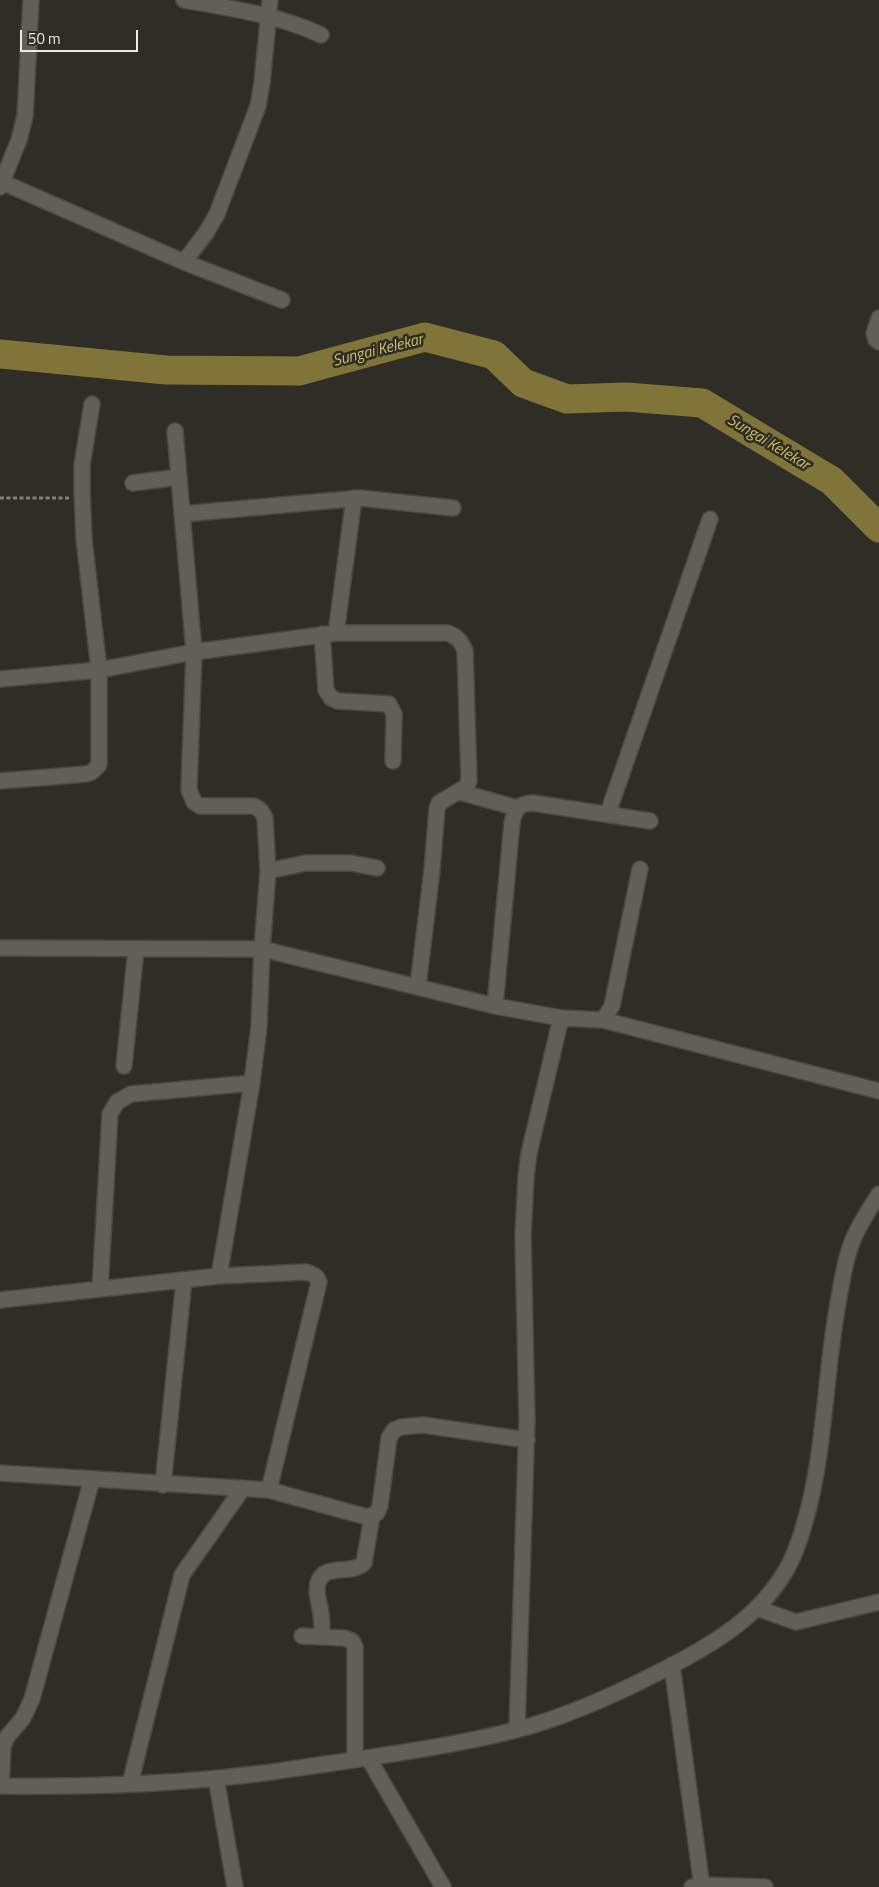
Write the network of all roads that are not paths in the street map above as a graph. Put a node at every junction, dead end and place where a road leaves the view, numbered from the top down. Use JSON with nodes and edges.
{"nodes":[{"id":1,"x":30,"y":0,"type":"edge"},
{"id":2,"x":184,"y":0,"type":"edge"},
{"id":3,"x":270,"y":0,"type":"edge"},
{"id":4,"x":214,"y":3,"type":"edge"},
{"id":5,"x":267,"y":17,"type":"junction"},
{"id":6,"x":321,"y":35,"type":"dead end"},
{"id":7,"x":1,"y":184,"type":"edge"},
{"id":8,"x":184,"y":262,"type":"junction"},
{"id":9,"x":282,"y":300,"type":"dead end"},
{"id":10,"x":879,"y":318,"type":"edge"},
{"id":11,"x":879,"y":342,"type":"edge"},
{"id":12,"x":92,"y":404,"type":"dead end"},
{"id":13,"x":175,"y":431,"type":"dead end"},
{"id":14,"x":179,"y":477,"type":"junction"},
{"id":15,"x":133,"y":483,"type":"dead end"},
{"id":16,"x":354,"y":498,"type":"junction"},
{"id":17,"x":453,"y":508,"type":"dead end"},
{"id":18,"x":182,"y":514,"type":"junction"},
{"id":19,"x":710,"y":519,"type":"dead end"},
{"id":20,"x":329,"y":633,"type":"junction"},
{"id":21,"x":194,"y":652,"type":"junction"},
{"id":22,"x":99,"y":670,"type":"junction"},
{"id":23,"x":0,"y":679,"type":"edge"},
{"id":24,"x":393,"y":761,"type":"dead end"},
{"id":25,"x":0,"y":782,"type":"edge"},
{"id":26,"x":460,"y":792,"type":"junction"},
{"id":27,"x":517,"y":808,"type":"junction"},
{"id":28,"x":608,"y":814,"type":"junction"},
{"id":29,"x":650,"y":821,"type":"dead end"},
{"id":30,"x":377,"y":868,"type":"dead end"},
{"id":31,"x":640,"y":869,"type":"dead end"},
{"id":32,"x":268,"y":871,"type":"junction"},
{"id":33,"x":0,"y":948,"type":"edge"},
{"id":34,"x":136,"y":948,"type":"junction"},
{"id":35,"x":262,"y":949,"type":"junction"},
{"id":36,"x":418,"y":986,"type":"junction"},
{"id":37,"x":495,"y":1006,"type":"junction"},
{"id":38,"x":561,"y":1018,"type":"junction"},
{"id":39,"x":603,"y":1020,"type":"junction"},
{"id":40,"x":124,"y":1066,"type":"dead end"},
{"id":41,"x":252,"y":1083,"type":"junction"},
{"id":42,"x":879,"y":1091,"type":"edge"},
{"id":43,"x":879,"y":1194,"type":"edge"},
{"id":44,"x":219,"y":1276,"type":"junction"},
{"id":45,"x":184,"y":1280,"type":"junction"},
{"id":46,"x":100,"y":1288,"type":"junction"},
{"id":47,"x":0,"y":1300,"type":"edge"},
{"id":48,"x":526,"y":1440,"type":"junction"},
{"id":49,"x":0,"y":1474,"type":"edge"},
{"id":50,"x":92,"y":1479,"type":"junction"},
{"id":51,"x":163,"y":1484,"type":"junction"},
{"id":52,"x":243,"y":1488,"type":"junction"},
{"id":53,"x":269,"y":1490,"type":"junction"},
{"id":54,"x":372,"y":1516,"type":"junction"},
{"id":55,"x":879,"y":1602,"type":"edge"},
{"id":56,"x":757,"y":1608,"type":"junction"},
{"id":57,"x":302,"y":1636,"type":"dead end"},
{"id":58,"x":322,"y":1637,"type":"junction"},
{"id":59,"x":672,"y":1666,"type":"junction"},
{"id":60,"x":517,"y":1729,"type":"junction"},
{"id":61,"x":362,"y":1759,"type":"junction"},
{"id":62,"x":216,"y":1778,"type":"junction"},
{"id":63,"x":130,"y":1784,"type":"junction"},
{"id":64,"x":1,"y":1786,"type":"edge"},
{"id":65,"x":699,"y":1886,"type":"edge"},
{"id":66,"x":235,"y":1887,"type":"edge"},
{"id":67,"x":443,"y":1887,"type":"edge"},
{"id":68,"x":765,"y":1887,"type":"edge"}],
"edges":[{"from":1,"to":7,"type":"street"},
{"from":2,"to":4,"type":"street"},
{"from":3,"to":5,"type":"street"},
{"from":4,"to":5,"type":"street"},
{"from":5,"to":6,"type":"street"},
{"from":5,"to":8,"type":"street"},
{"from":7,"to":8,"type":"street"},
{"from":8,"to":9,"type":"street"},
{"from":10,"to":11,"type":"street"},
{"from":12,"to":22,"type":"street"},
{"from":13,"to":14,"type":"street"},
{"from":14,"to":15,"type":"street"},
{"from":14,"to":18,"type":"street"},
{"from":16,"to":17,"type":"street"},
{"from":16,"to":18,"type":"street"},
{"from":16,"to":20,"type":"street"},
{"from":18,"to":21,"type":"street"},
{"from":19,"to":28,"type":"street"},
{"from":20,"to":21,"type":"street"},
{"from":20,"to":24,"type":"street"},
{"from":20,"to":26,"type":"street"},
{"from":21,"to":22,"type":"street"},
{"from":21,"to":32,"type":"street"},
{"from":22,"to":23,"type":"street"},
{"from":22,"to":25,"type":"street"},
{"from":26,"to":27,"type":"street"},
{"from":26,"to":36,"type":"street"},
{"from":27,"to":28,"type":"street"},
{"from":27,"to":37,"type":"street"},
{"from":28,"to":29,"type":"street"},
{"from":30,"to":32,"type":"street"},
{"from":31,"to":39,"type":"street"},
{"from":32,"to":35,"type":"street"},
{"from":33,"to":34,"type":"street"},
{"from":34,"to":35,"type":"street"},
{"from":34,"to":40,"type":"street"},
{"from":35,"to":36,"type":"street"},
{"from":35,"to":41,"type":"street"},
{"from":36,"to":37,"type":"street"},
{"from":37,"to":38,"type":"street"},
{"from":38,"to":39,"type":"street"},
{"from":38,"to":48,"type":"street"},
{"from":39,"to":42,"type":"street"},
{"from":41,"to":44,"type":"street"},
{"from":41,"to":46,"type":"street"},
{"from":43,"to":56,"type":"street"},
{"from":44,"to":45,"type":"street"},
{"from":44,"to":53,"type":"street"},
{"from":45,"to":46,"type":"street"},
{"from":45,"to":51,"type":"street"},
{"from":46,"to":47,"type":"street"},
{"from":48,"to":54,"type":"street"},
{"from":48,"to":60,"type":"street"},
{"from":49,"to":50,"type":"street"},
{"from":50,"to":51,"type":"street"},
{"from":50,"to":64,"type":"street"},
{"from":51,"to":52,"type":"street"},
{"from":52,"to":53,"type":"street"},
{"from":52,"to":63,"type":"street"},
{"from":53,"to":54,"type":"street"},
{"from":54,"to":58,"type":"street"},
{"from":55,"to":56,"type":"street"},
{"from":56,"to":59,"type":"street"},
{"from":57,"to":58,"type":"street"},
{"from":58,"to":61,"type":"street"},
{"from":59,"to":60,"type":"street"},
{"from":59,"to":65,"type":"street"},
{"from":60,"to":61,"type":"street"},
{"from":61,"to":62,"type":"street"},
{"from":61,"to":67,"type":"street"},
{"from":62,"to":63,"type":"street"},
{"from":62,"to":66,"type":"street"},
{"from":63,"to":64,"type":"street"},
{"from":65,"to":68,"type":"street"}]}
